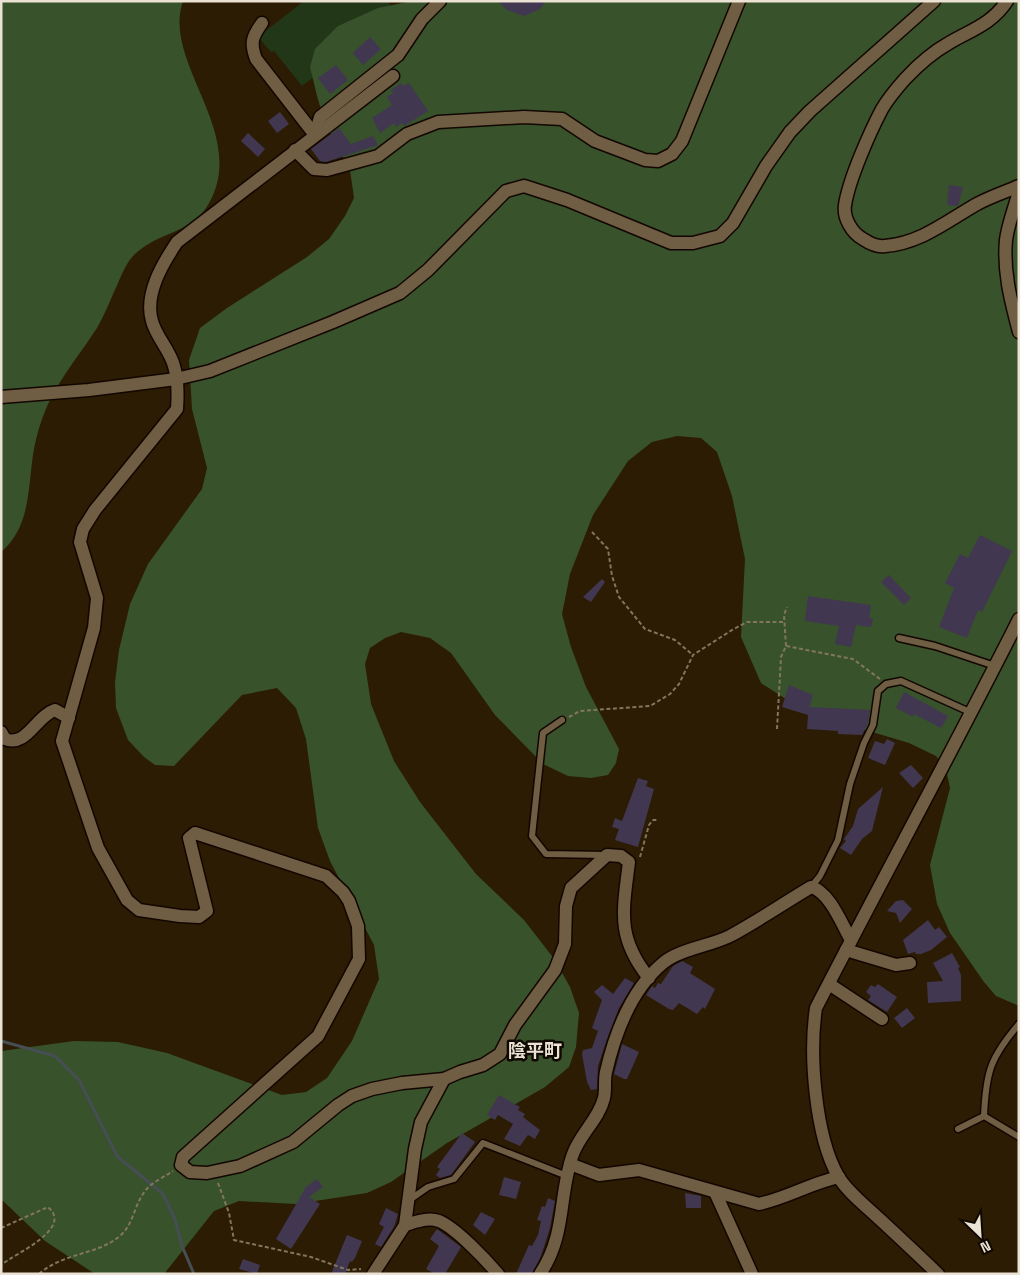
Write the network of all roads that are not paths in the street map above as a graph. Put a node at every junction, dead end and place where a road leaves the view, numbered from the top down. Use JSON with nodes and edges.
{"nodes":[{"id":1,"x":440,"y":1,"type":"edge"},
{"id":2,"x":739,"y":1,"type":"edge"},
{"id":3,"x":934,"y":1,"type":"edge"},
{"id":4,"x":1007,"y":1,"type":"edge"},
{"id":5,"x":262,"y":24,"type":"dead end"},
{"id":6,"x":393,"y":76,"type":"dead end"},
{"id":7,"x":315,"y":135,"type":"junction"},
{"id":8,"x":295,"y":150,"type":"junction"},
{"id":9,"x":1019,"y":186,"type":"edge"},
{"id":10,"x":1019,"y":191,"type":"edge"},
{"id":11,"x":1019,"y":332,"type":"edge"},
{"id":12,"x":176,"y":379,"type":"junction"},
{"id":13,"x":1,"y":397,"type":"edge"},
{"id":14,"x":1019,"y":619,"type":"edge"},
{"id":15,"x":899,"y":638,"type":"dead end"},
{"id":16,"x":995,"y":666,"type":"junction"},
{"id":17,"x":972,"y":713,"type":"junction"},
{"id":18,"x":69,"y":718,"type":"junction"},
{"id":19,"x":562,"y":720,"type":"road end"},
{"id":20,"x":1,"y":732,"type":"edge"},
{"id":21,"x":607,"y":855,"type":"junction"},
{"id":22,"x":811,"y":887,"type":"junction"},
{"id":23,"x":849,"y":945,"type":"junction"},
{"id":24,"x":910,"y":963,"type":"dead end"},
{"id":25,"x":650,"y":978,"type":"junction"},
{"id":26,"x":829,"y":984,"type":"junction"},
{"id":27,"x":882,"y":1018,"type":"dead end"},
{"id":28,"x":1019,"y":1024,"type":"edge"},
{"id":29,"x":444,"y":1080,"type":"junction"},
{"id":30,"x":984,"y":1116,"type":"junction"},
{"id":31,"x":958,"y":1129,"type":"dead end"},
{"id":32,"x":1019,"y":1137,"type":"edge"},
{"id":33,"x":569,"y":1170,"type":"junction"},
{"id":34,"x":838,"y":1177,"type":"junction"},
{"id":35,"x":715,"y":1192,"type":"junction"},
{"id":36,"x":408,"y":1201,"type":"junction"},
{"id":37,"x":405,"y":1225,"type":"junction"},
{"id":38,"x":375,"y":1271,"type":"edge"},
{"id":39,"x":498,"y":1274,"type":"edge"},
{"id":40,"x":540,"y":1274,"type":"edge"},
{"id":41,"x":752,"y":1274,"type":"edge"},
{"id":42,"x":938,"y":1274,"type":"edge"}],
"edges":[{"from":1,"to":7,"type":"street"},
{"from":2,"to":8,"type":"street"},
{"from":3,"to":12,"type":"street"},
{"from":4,"to":9,"type":"street"},
{"from":5,"to":7,"type":"street"},
{"from":6,"to":7,"type":"street"},
{"from":7,"to":8,"type":"street"},
{"from":8,"to":12,"type":"street"},
{"from":10,"to":11,"type":"street"},
{"from":12,"to":13,"type":"street"},
{"from":12,"to":18,"type":"street"},
{"from":14,"to":16,"type":"street"},
{"from":15,"to":16,"type":"lane"},
{"from":16,"to":17,"type":"street"},
{"from":17,"to":22,"type":"lane"},
{"from":17,"to":23,"type":"street"},
{"from":18,"to":20,"type":"street"},
{"from":18,"to":29,"type":"street"},
{"from":19,"to":21,"type":"lane"},
{"from":21,"to":25,"type":"street"},
{"from":21,"to":29,"type":"street"},
{"from":22,"to":23,"type":"street"},
{"from":22,"to":25,"type":"street"},
{"from":23,"to":24,"type":"street"},
{"from":23,"to":26,"type":"street"},
{"from":25,"to":33,"type":"street"},
{"from":26,"to":27,"type":"street"},
{"from":26,"to":34,"type":"street"},
{"from":28,"to":30,"type":"lane"},
{"from":29,"to":36,"type":"street"},
{"from":30,"to":31,"type":"lane"},
{"from":30,"to":32,"type":"lane"},
{"from":33,"to":35,"type":"street"},
{"from":33,"to":36,"type":"lane"},
{"from":33,"to":40,"type":"street"},
{"from":34,"to":35,"type":"street"},
{"from":34,"to":42,"type":"street"},
{"from":35,"to":41,"type":"street"},
{"from":36,"to":37,"type":"street"},
{"from":37,"to":38,"type":"street"},
{"from":37,"to":39,"type":"street"}]}
